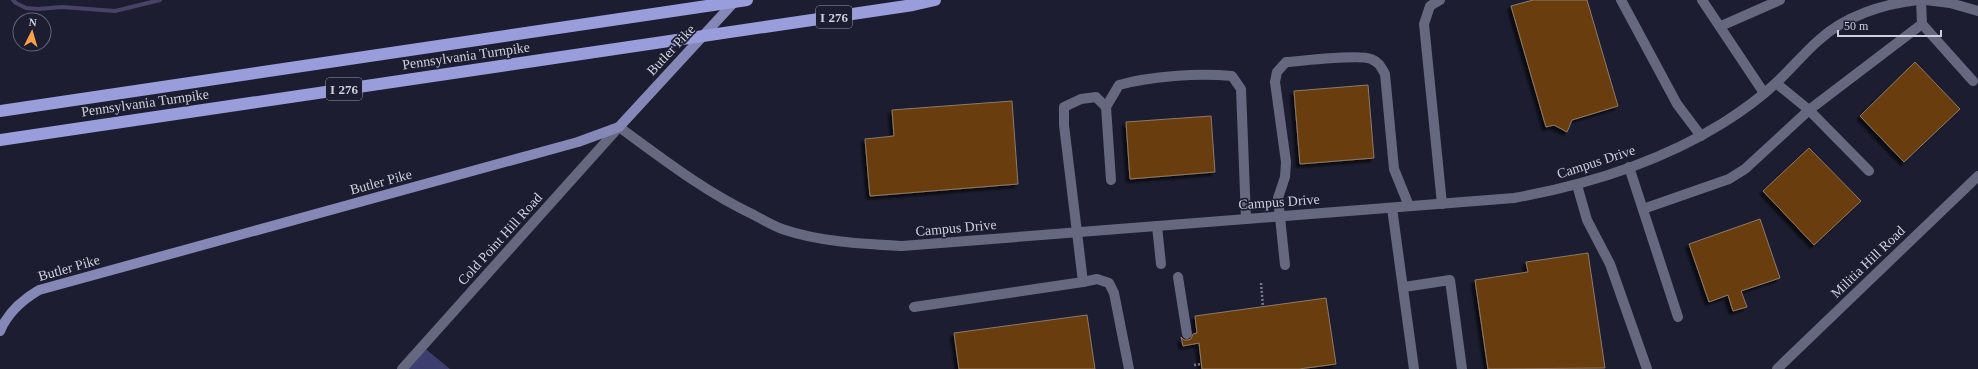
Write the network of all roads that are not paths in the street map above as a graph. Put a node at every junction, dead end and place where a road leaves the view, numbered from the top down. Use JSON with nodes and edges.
{"nodes":[{"id":1,"x":736,"y":0,"type":"edge"},
{"id":2,"x":747,"y":0,"type":"edge"},
{"id":3,"x":936,"y":0,"type":"edge"},
{"id":4,"x":1440,"y":0,"type":"edge"},
{"id":5,"x":1621,"y":0,"type":"edge"},
{"id":6,"x":1702,"y":0,"type":"edge"},
{"id":7,"x":1780,"y":0,"type":"edge"},
{"id":8,"x":1919,"y":0,"type":"edge"},
{"id":9,"x":1926,"y":0,"type":"edge"},
{"id":10,"x":1978,"y":11,"type":"edge"},
{"id":11,"x":1922,"y":24,"type":"junction"},
{"id":12,"x":1721,"y":26,"type":"junction"},
{"id":13,"x":1973,"y":81,"type":"dead end"},
{"id":14,"x":1776,"y":83,"type":"junction"},
{"id":15,"x":1764,"y":93,"type":"junction"},
{"id":16,"x":54,"y":103,"type":"junction"},
{"id":17,"x":0,"y":107,"type":"edge"},
{"id":18,"x":1106,"y":107,"type":"junction"},
{"id":19,"x":1809,"y":110,"type":"junction"},
{"id":20,"x":0,"y":111,"type":"edge"},
{"id":21,"x":619,"y":127,"type":"junction"},
{"id":22,"x":1700,"y":136,"type":"junction"},
{"id":23,"x":0,"y":140,"type":"edge"},
{"id":24,"x":1629,"y":167,"type":"junction"},
{"id":25,"x":1869,"y":171,"type":"dead end"},
{"id":26,"x":1978,"y":176,"type":"edge"},
{"id":27,"x":1111,"y":180,"type":"dead end"},
{"id":28,"x":1577,"y":185,"type":"junction"},
{"id":29,"x":1442,"y":204,"type":"junction"},
{"id":30,"x":1408,"y":206,"type":"junction"},
{"id":31,"x":1392,"y":208,"type":"junction"},
{"id":32,"x":1643,"y":209,"type":"junction"},
{"id":33,"x":1281,"y":216,"type":"junction"},
{"id":34,"x":1246,"y":219,"type":"junction"},
{"id":35,"x":1157,"y":226,"type":"junction"},
{"id":36,"x":1078,"y":232,"type":"junction"},
{"id":37,"x":1161,"y":264,"type":"dead end"},
{"id":38,"x":1285,"y":265,"type":"dead end"},
{"id":39,"x":1178,"y":277,"type":"dead end"},
{"id":40,"x":1083,"y":282,"type":"junction"},
{"id":41,"x":1404,"y":288,"type":"junction"},
{"id":42,"x":914,"y":307,"type":"dead end"},
{"id":43,"x":1678,"y":317,"type":"dead end"},
{"id":44,"x":0,"y":331,"type":"edge"},
{"id":45,"x":1187,"y":334,"type":"dead end"},
{"id":46,"x":402,"y":369,"type":"edge"},
{"id":47,"x":1129,"y":369,"type":"edge"},
{"id":48,"x":1414,"y":369,"type":"edge"},
{"id":49,"x":1462,"y":369,"type":"edge"},
{"id":50,"x":1647,"y":369,"type":"edge"},
{"id":51,"x":1777,"y":369,"type":"edge"}],
"edges":[{"from":1,"to":21,"type":"main road","name":"Butler Pike"},
{"from":2,"to":16,"type":"highway","name":"Pennsylvania Turnpike","number":"I 276"},
{"from":3,"to":23,"type":"highway","name":"Pennsylvania Turnpike","number":"I 276"},
{"from":4,"to":29,"type":"street"},
{"from":5,"to":22,"type":"street"},
{"from":6,"to":12,"type":"street"},
{"from":7,"to":12,"type":"street"},
{"from":8,"to":11,"type":"street"},
{"from":8,"to":14,"type":"street","name":"Campus Drive"},
{"from":9,"to":10,"type":"street"},
{"from":11,"to":13,"type":"street"},
{"from":11,"to":19,"type":"street"},
{"from":12,"to":15,"type":"street"},
{"from":14,"to":15,"type":"street","name":"Campus Drive"},
{"from":14,"to":19,"type":"street"},
{"from":15,"to":22,"type":"street","name":"Campus Drive"},
{"from":16,"to":17,"type":"highway"},
{"from":16,"to":20,"type":"highway","name":"Pennsylvania Turnpike","number":"I 276"},
{"from":18,"to":27,"type":"street"},
{"from":18,"to":34,"type":"street"},
{"from":18,"to":36,"type":"street"},
{"from":19,"to":25,"type":"street"},
{"from":19,"to":32,"type":"street"},
{"from":21,"to":36,"type":"street","name":"Campus Drive"},
{"from":21,"to":44,"type":"main road","name":"Butler Pike"},
{"from":21,"to":46,"type":"street","name":"Cold Point Hill Road"},
{"from":22,"to":24,"type":"street","name":"Campus Drive"},
{"from":24,"to":28,"type":"street","name":"Campus Drive"},
{"from":24,"to":32,"type":"street"},
{"from":26,"to":51,"type":"street","name":"Militia Hill Road"},
{"from":28,"to":29,"type":"street","name":"Campus Drive"},
{"from":28,"to":50,"type":"street"},
{"from":29,"to":30,"type":"street","name":"Campus Drive"},
{"from":30,"to":31,"type":"street","name":"Campus Drive"},
{"from":30,"to":33,"type":"street"},
{"from":31,"to":33,"type":"street","name":"Campus Drive"},
{"from":31,"to":41,"type":"street"},
{"from":32,"to":43,"type":"street"},
{"from":33,"to":34,"type":"street","name":"Campus Drive"},
{"from":33,"to":38,"type":"street"},
{"from":34,"to":35,"type":"street","name":"Campus Drive"},
{"from":35,"to":36,"type":"street","name":"Campus Drive"},
{"from":35,"to":37,"type":"street"},
{"from":36,"to":40,"type":"street"},
{"from":39,"to":45,"type":"street"},
{"from":40,"to":42,"type":"street"},
{"from":40,"to":47,"type":"street"},
{"from":41,"to":48,"type":"street"},
{"from":41,"to":49,"type":"street"}]}
